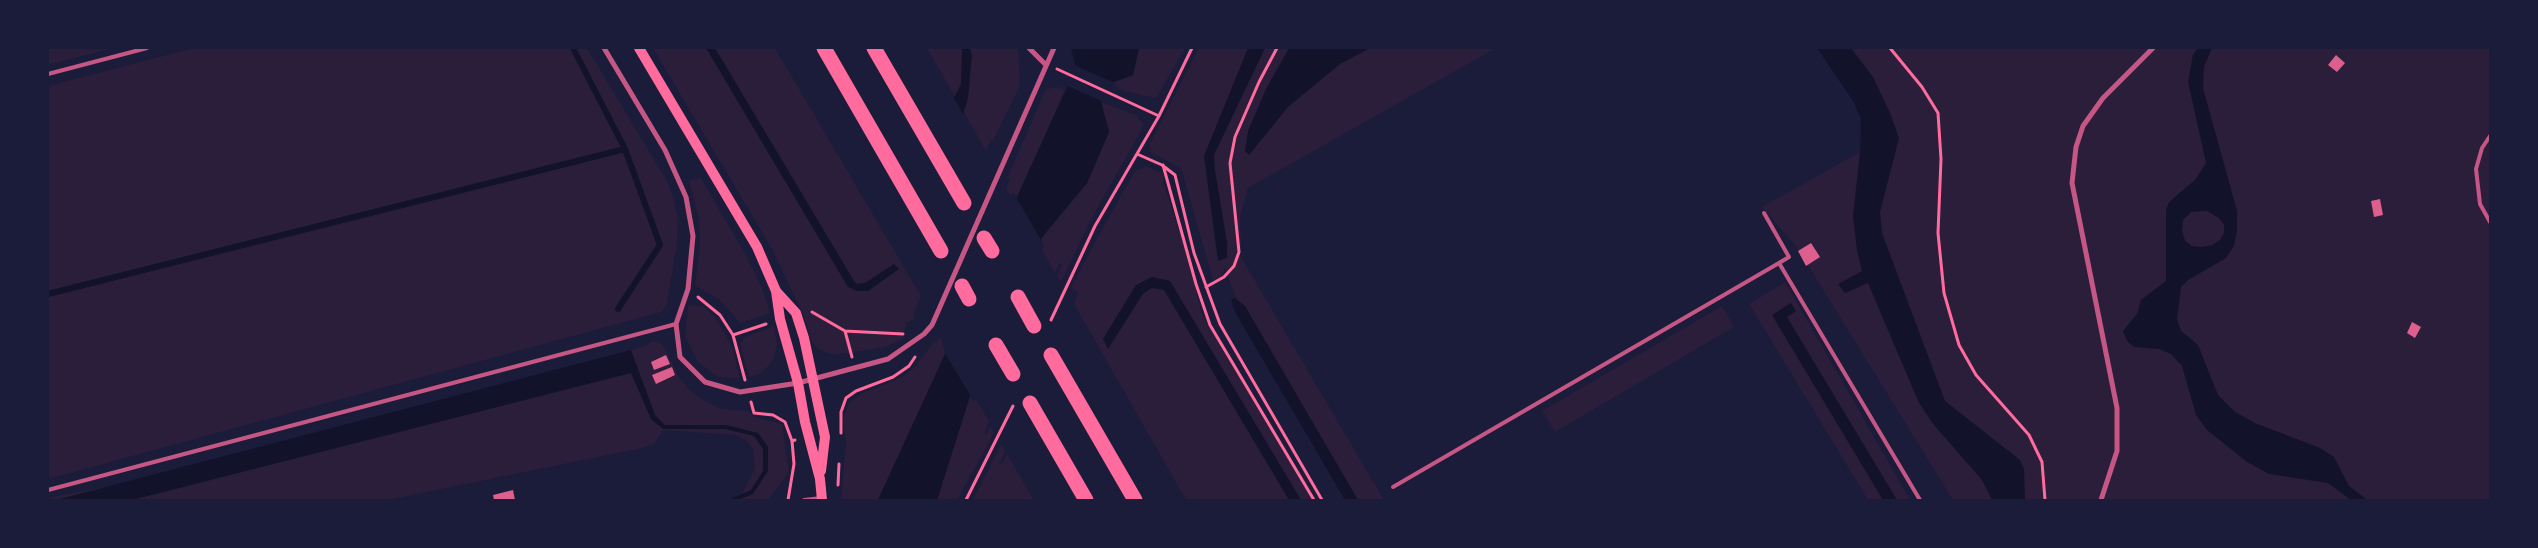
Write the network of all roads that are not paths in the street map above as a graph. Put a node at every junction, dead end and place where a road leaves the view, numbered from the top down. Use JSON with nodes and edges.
{"nodes":[{"id":1,"x":147,"y":48,"type":"edge"},
{"id":2,"x":604,"y":48,"type":"edge"},
{"id":3,"x":640,"y":48,"type":"edge"},
{"id":4,"x":824,"y":48,"type":"edge"},
{"id":5,"x":874,"y":48,"type":"edge"},
{"id":6,"x":1029,"y":48,"type":"edge"},
{"id":7,"x":1054,"y":48,"type":"edge"},
{"id":8,"x":2153,"y":48,"type":"edge"},
{"id":9,"x":1045,"y":64,"type":"junction"},
{"id":10,"x":48,"y":74,"type":"edge"},
{"id":11,"x":2490,"y":136,"type":"edge"},
{"id":12,"x":964,"y":203,"type":"dead end"},
{"id":13,"x":1764,"y":213,"type":"dead end"},
{"id":14,"x":2490,"y":222,"type":"edge"},
{"id":15,"x":942,"y":252,"type":"dead end"},
{"id":16,"x":1779,"y":263,"type":"junction"},
{"id":17,"x":776,"y":291,"type":"junction"},
{"id":18,"x":1018,"y":297,"type":"dead end"},
{"id":19,"x":676,"y":324,"type":"junction"},
{"id":20,"x":1042,"y":324,"type":"road end"},
{"id":21,"x":996,"y":345,"type":"dead end"},
{"id":22,"x":1051,"y":355,"type":"dead end"},
{"id":23,"x":1013,"y":374,"type":"dead end"},
{"id":24,"x":814,"y":378,"type":"junction"},
{"id":25,"x":798,"y":383,"type":"junction"},
{"id":26,"x":1030,"y":403,"type":"dead end"},
{"id":27,"x":820,"y":479,"type":"junction"},
{"id":28,"x":1393,"y":488,"type":"dead end"},
{"id":29,"x":48,"y":490,"type":"edge"},
{"id":30,"x":822,"y":499,"type":"edge"},
{"id":31,"x":804,"y":500,"type":"edge"},
{"id":32,"x":1086,"y":500,"type":"edge"},
{"id":33,"x":1135,"y":500,"type":"edge"},
{"id":34,"x":1920,"y":500,"type":"edge"},
{"id":35,"x":2101,"y":500,"type":"edge"}],
"edges":[{"from":1,"to":10,"type":"lane"},
{"from":2,"to":19,"type":"street"},
{"from":3,"to":17,"type":"main road"},
{"from":4,"to":15,"type":"highway"},
{"from":5,"to":12,"type":"highway"},
{"from":6,"to":9,"type":"street"},
{"from":7,"to":9,"type":"street"},
{"from":8,"to":35,"type":"street"},
{"from":9,"to":24,"type":"street"},
{"from":11,"to":14,"type":"lane"},
{"from":13,"to":16,"type":"lane"},
{"from":16,"to":28,"type":"lane"},
{"from":16,"to":34,"type":"lane"},
{"from":17,"to":24,"type":"main road"},
{"from":17,"to":25,"type":"main road"},
{"from":18,"to":20,"type":"highway"},
{"from":19,"to":25,"type":"street"},
{"from":19,"to":29,"type":"lane"},
{"from":21,"to":23,"type":"highway"},
{"from":22,"to":33,"type":"highway"},
{"from":24,"to":25,"type":"street"},
{"from":24,"to":27,"type":"main road"},
{"from":25,"to":27,"type":"main road"},
{"from":26,"to":32,"type":"highway"},
{"from":27,"to":30,"type":"main road"},
{"from":30,"to":31,"type":"lane"}]}
